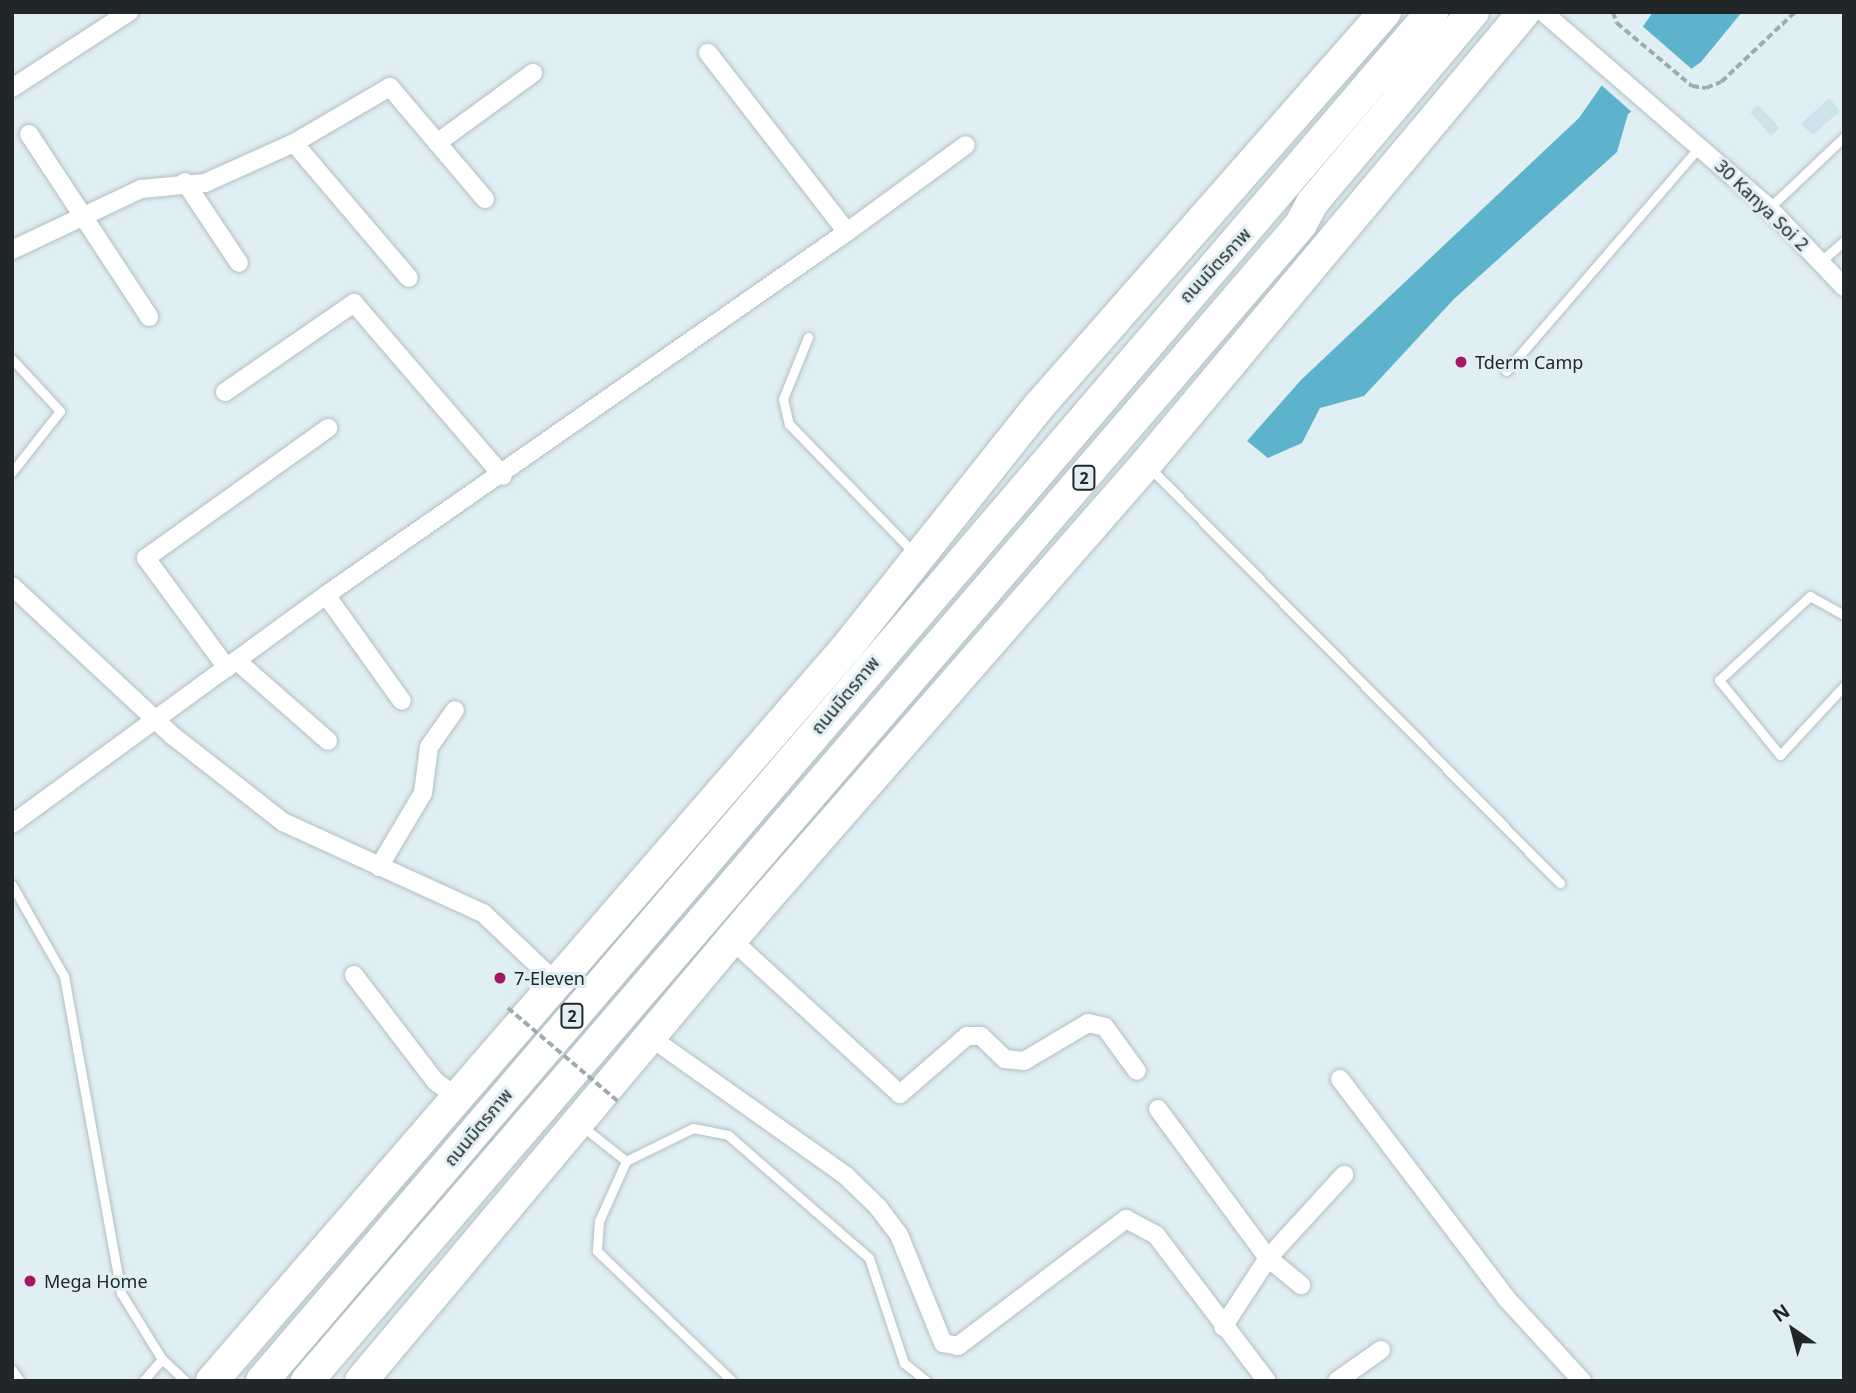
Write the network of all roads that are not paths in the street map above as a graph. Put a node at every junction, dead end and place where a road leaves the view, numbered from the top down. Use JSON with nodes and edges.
{"nodes":[{"id":1,"x":130,"y":12,"type":"edge"},
{"id":2,"x":1432,"y":12,"type":"edge"},
{"id":3,"x":1473,"y":12,"type":"edge"},
{"id":4,"x":1524,"y":12,"type":"edge"},
{"id":5,"x":1543,"y":12,"type":"edge"},
{"id":6,"x":1383,"y":14,"type":"edge"},
{"id":7,"x":708,"y":53,"type":"dead end"},
{"id":8,"x":533,"y":73,"type":"dead end"},
{"id":9,"x":12,"y":88,"type":"edge"},
{"id":10,"x":1450,"y":96,"type":"junction"},
{"id":11,"x":29,"y":134,"type":"dead end"},
{"id":12,"x":1844,"y":137,"type":"edge"},
{"id":13,"x":294,"y":143,"type":"junction"},
{"id":14,"x":437,"y":143,"type":"junction"},
{"id":15,"x":966,"y":145,"type":"dead end"},
{"id":16,"x":1700,"y":146,"type":"junction"},
{"id":17,"x":185,"y":182,"type":"junction"},
{"id":18,"x":485,"y":200,"type":"dead end"},
{"id":19,"x":1769,"y":208,"type":"junction"},
{"id":20,"x":79,"y":217,"type":"junction"},
{"id":21,"x":1301,"y":224,"type":"junction"},
{"id":22,"x":847,"y":232,"type":"junction"},
{"id":23,"x":1844,"y":242,"type":"edge"},
{"id":24,"x":12,"y":250,"type":"edge"},
{"id":25,"x":1820,"y":262,"type":"junction"},
{"id":26,"x":239,"y":263,"type":"dead end"},
{"id":27,"x":1210,"y":267,"type":"junction"},
{"id":28,"x":409,"y":278,"type":"dead end"},
{"id":29,"x":1844,"y":287,"type":"edge"},
{"id":30,"x":149,"y":317,"type":"dead end"},
{"id":31,"x":808,"y":337,"type":"dead end"},
{"id":32,"x":12,"y":359,"type":"edge"},
{"id":33,"x":1506,"y":371,"type":"dead end"},
{"id":34,"x":225,"y":392,"type":"dead end"},
{"id":35,"x":328,"y":428,"type":"dead end"},
{"id":36,"x":1146,"y":464,"type":"junction"},
{"id":37,"x":12,"y":472,"type":"edge"},
{"id":38,"x":503,"y":476,"type":"junction"},
{"id":39,"x":920,"y":559,"type":"junction"},
{"id":40,"x":15,"y":595,"type":"edge"},
{"id":41,"x":326,"y":595,"type":"junction"},
{"id":42,"x":1844,"y":615,"type":"edge"},
{"id":43,"x":232,"y":665,"type":"junction"},
{"id":44,"x":1844,"y":686,"type":"edge"},
{"id":45,"x":402,"y":701,"type":"dead end"},
{"id":46,"x":455,"y":710,"type":"dead end"},
{"id":47,"x":157,"y":722,"type":"junction"},
{"id":48,"x":811,"y":734,"type":"junction"},
{"id":49,"x":328,"y":741,"type":"dead end"},
{"id":50,"x":841,"y":762,"type":"junction"},
{"id":51,"x":12,"y":824,"type":"edge"},
{"id":52,"x":684,"y":834,"type":"junction"},
{"id":53,"x":379,"y":867,"type":"junction"},
{"id":54,"x":1560,"y":883,"type":"dead end"},
{"id":55,"x":12,"y":885,"type":"edge"},
{"id":56,"x":770,"y":895,"type":"junction"},
{"id":57,"x":732,"y":940,"type":"junction"},
{"id":58,"x":544,"y":971,"type":"dead end"},
{"id":59,"x":354,"y":975,"type":"dead end"},
{"id":60,"x":650,"y":1037,"type":"junction"},
{"id":61,"x":1137,"y":1071,"type":"dead end"},
{"id":62,"x":1340,"y":1079,"type":"dead end"},
{"id":63,"x":455,"y":1096,"type":"junction"},
{"id":64,"x":1158,"y":1109,"type":"dead end"},
{"id":65,"x":579,"y":1124,"type":"junction"},
{"id":66,"x":626,"y":1161,"type":"junction"},
{"id":67,"x":1344,"y":1175,"type":"dead end"},
{"id":68,"x":1268,"y":1258,"type":"junction"},
{"id":69,"x":1301,"y":1284,"type":"dead end"},
{"id":70,"x":1223,"y":1327,"type":"junction"},
{"id":71,"x":1381,"y":1350,"type":"dead end"},
{"id":72,"x":162,"y":1359,"type":"junction"},
{"id":73,"x":12,"y":1370,"type":"edge"},
{"id":74,"x":20,"y":1381,"type":"edge"},
{"id":75,"x":143,"y":1381,"type":"edge"},
{"id":76,"x":186,"y":1381,"type":"edge"},
{"id":77,"x":212,"y":1381,"type":"edge"},
{"id":78,"x":262,"y":1381,"type":"edge"},
{"id":79,"x":307,"y":1381,"type":"edge"},
{"id":80,"x":360,"y":1381,"type":"edge"},
{"id":81,"x":732,"y":1381,"type":"edge"},
{"id":82,"x":926,"y":1381,"type":"edge"},
{"id":83,"x":1267,"y":1381,"type":"edge"},
{"id":84,"x":1337,"y":1381,"type":"edge"},
{"id":85,"x":1582,"y":1381,"type":"edge"}],
"edges":[{"from":1,"to":9,"type":"street"},
{"from":2,"to":27,"type":"highway","name":"ถนนมิตรภาพ","number":"2"},
{"from":3,"to":21,"type":"highway","name":"ถนนมิตรภาพ","number":"2"},
{"from":4,"to":10,"type":"highway"},
{"from":5,"to":16,"type":"street","name":"30 Kanya Soi 2"},
{"from":6,"to":27,"type":"highway"},
{"from":6,"to":39,"type":"highway","name":"ถนนมิตรภาพ","number":"2"},
{"from":7,"to":22,"type":"street"},
{"from":8,"to":14,"type":"street"},
{"from":10,"to":21,"type":"highway"},
{"from":10,"to":36,"type":"highway"},
{"from":11,"to":20,"type":"street"},
{"from":12,"to":19,"type":"lane"},
{"from":13,"to":14,"type":"street"},
{"from":13,"to":17,"type":"street"},
{"from":13,"to":28,"type":"street"},
{"from":14,"to":18,"type":"street"},
{"from":15,"to":22,"type":"street"},
{"from":16,"to":19,"type":"street","name":"30 Kanya Soi 2"},
{"from":16,"to":33,"type":"lane"},
{"from":17,"to":20,"type":"street"},
{"from":17,"to":26,"type":"street"},
{"from":19,"to":25,"type":"street","name":"30 Kanya Soi 2"},
{"from":20,"to":24,"type":"street"},
{"from":20,"to":30,"type":"street"},
{"from":21,"to":50,"type":"highway","name":"ถนนมิตรภาพ","number":"2"},
{"from":22,"to":38,"type":"street"},
{"from":23,"to":25,"type":"lane"},
{"from":25,"to":29,"type":"street","name":"30 Kanya Soi 2"},
{"from":27,"to":48,"type":"highway","name":"ถนนมิตรภาพ","number":"2"},
{"from":31,"to":39,"type":"lane"},
{"from":32,"to":37,"type":"lane"},
{"from":34,"to":38,"type":"street"},
{"from":35,"to":43,"type":"street"},
{"from":36,"to":54,"type":"lane"},
{"from":36,"to":56,"type":"highway"},
{"from":38,"to":41,"type":"street"},
{"from":39,"to":52,"type":"highway","name":"ถนนมิตรภาพ","number":"2"},
{"from":40,"to":47,"type":"street"},
{"from":41,"to":43,"type":"street"},
{"from":41,"to":45,"type":"street"},
{"from":42,"to":44,"type":"lane"},
{"from":43,"to":47,"type":"street"},
{"from":43,"to":49,"type":"street"},
{"from":46,"to":53,"type":"street"},
{"from":47,"to":51,"type":"street"},
{"from":47,"to":53,"type":"street"},
{"from":48,"to":52,"type":"highway"},
{"from":48,"to":78,"type":"highway","name":"ถนนมิตรภาพ","number":"2"},
{"from":50,"to":56,"type":"highway"},
{"from":50,"to":79,"type":"highway","name":"ถนนมิตรภาพ","number":"2"},
{"from":52,"to":63,"type":"highway","name":"ถนนมิตรภาพ","number":"2"},
{"from":53,"to":58,"type":"street"},
{"from":55,"to":72,"type":"lane"},
{"from":56,"to":57,"type":"highway"},
{"from":57,"to":60,"type":"highway"},
{"from":57,"to":61,"type":"street"},
{"from":59,"to":63,"type":"street"},
{"from":60,"to":65,"type":"highway"},
{"from":60,"to":70,"type":"street"},
{"from":62,"to":85,"type":"street"},
{"from":63,"to":77,"type":"highway","name":"ถนนมิตรภาพ","number":"2"},
{"from":64,"to":68,"type":"street"},
{"from":65,"to":66,"type":"lane"},
{"from":65,"to":80,"type":"highway"},
{"from":66,"to":81,"type":"lane"},
{"from":66,"to":82,"type":"lane"},
{"from":67,"to":68,"type":"street"},
{"from":68,"to":69,"type":"street"},
{"from":68,"to":70,"type":"street"},
{"from":70,"to":83,"type":"street"},
{"from":71,"to":84,"type":"street"},
{"from":72,"to":75,"type":"lane"},
{"from":72,"to":76,"type":"lane"},
{"from":73,"to":74,"type":"lane"}]}
